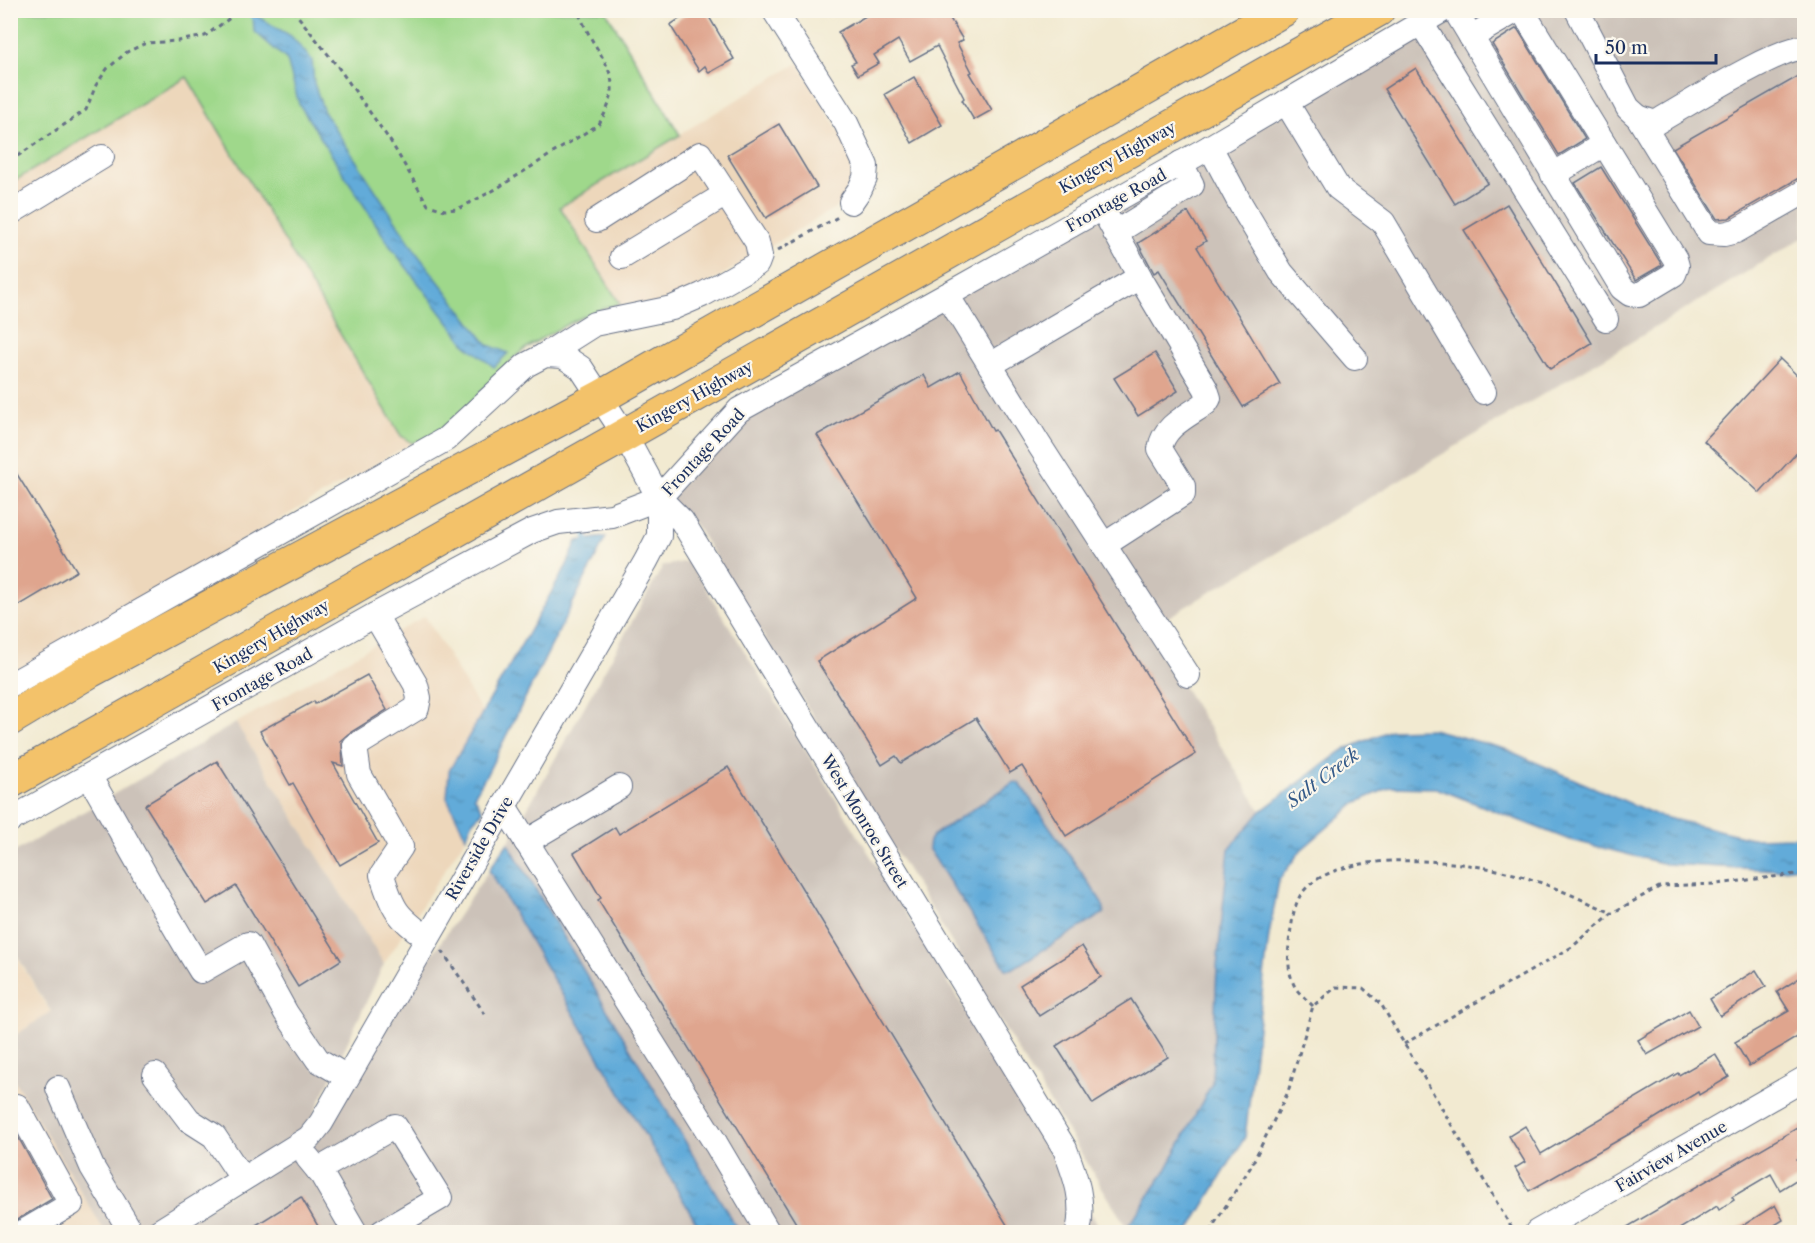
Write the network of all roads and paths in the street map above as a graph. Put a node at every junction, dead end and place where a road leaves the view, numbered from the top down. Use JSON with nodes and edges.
{"nodes":[{"id":1,"x":241,"y":10,"type":"edge"},
{"id":2,"x":293,"y":10,"type":"edge"},
{"id":3,"x":577,"y":10,"type":"edge"},
{"id":4,"x":774,"y":10,"type":"edge"},
{"id":5,"x":1283,"y":10,"type":"edge"},
{"id":6,"x":1378,"y":10,"type":"edge"},
{"id":7,"x":1443,"y":10,"type":"edge"},
{"id":8,"x":1455,"y":10,"type":"edge"},
{"id":9,"x":1517,"y":10,"type":"edge"},
{"id":10,"x":1522,"y":10,"type":"edge"},
{"id":11,"x":1577,"y":10,"type":"edge"},
{"id":12,"x":1421,"y":23,"type":"junction"},
{"id":13,"x":1471,"y":37,"type":"junction"},
{"id":14,"x":1804,"y":48,"type":"edge"},
{"id":15,"x":1286,"y":102,"type":"junction"},
{"id":16,"x":1638,"y":117,"type":"junction"},
{"id":17,"x":1604,"y":144,"type":"junction"},
{"id":18,"x":1210,"y":147,"type":"junction"},
{"id":19,"x":102,"y":157,"type":"dead end"},
{"id":20,"x":10,"y":161,"type":"edge"},
{"id":21,"x":1181,"y":163,"type":"junction"},
{"id":22,"x":1553,"y":175,"type":"junction"},
{"id":23,"x":1804,"y":192,"type":"edge"},
{"id":24,"x":726,"y":194,"type":"junction"},
{"id":25,"x":851,"y":202,"type":"joint"},
{"id":26,"x":1102,"y":208,"type":"junction"},
{"id":27,"x":10,"y":213,"type":"edge"},
{"id":28,"x":597,"y":220,"type":"dead end"},
{"id":29,"x":1115,"y":233,"type":"junction"},
{"id":30,"x":622,"y":257,"type":"dead end"},
{"id":31,"x":757,"y":264,"type":"junction"},
{"id":32,"x":1139,"y":276,"type":"junction"},
{"id":33,"x":947,"y":295,"type":"junction"},
{"id":34,"x":1606,"y":319,"type":"dead end"},
{"id":35,"x":545,"y":355,"type":"junction"},
{"id":36,"x":1355,"y":358,"type":"dead end"},
{"id":37,"x":990,"y":365,"type":"junction"},
{"id":38,"x":1484,"y":392,"type":"dead end"},
{"id":39,"x":601,"y":397,"type":"junction"},
{"id":40,"x":624,"y":435,"type":"junction"},
{"id":41,"x":659,"y":498,"type":"junction"},
{"id":42,"x":1104,"y":545,"type":"junction"},
{"id":43,"x":375,"y":615,"type":"junction"},
{"id":44,"x":1188,"y":675,"type":"dead end"},
{"id":45,"x":10,"y":685,"type":"edge"},
{"id":46,"x":10,"y":719,"type":"edge"},
{"id":47,"x":88,"y":776,"type":"junction"},
{"id":48,"x":10,"y":782,"type":"edge"},
{"id":49,"x":619,"y":788,"type":"dead end"},
{"id":50,"x":504,"y":806,"type":"junction"},
{"id":51,"x":10,"y":820,"type":"edge"},
{"id":52,"x":526,"y":842,"type":"junction"},
{"id":53,"x":1804,"y":873,"type":"edge"},
{"id":54,"x":1612,"y":913,"type":"junction"},
{"id":55,"x":428,"y":935,"type":"junction"},
{"id":56,"x":1313,"y":1006,"type":"junction"},
{"id":57,"x":487,"y":1017,"type":"dead end"},
{"id":58,"x":1404,"y":1044,"type":"junction"},
{"id":59,"x":155,"y":1075,"type":"dead end"},
{"id":60,"x":347,"y":1077,"type":"junction"},
{"id":61,"x":1804,"y":1079,"type":"edge"},
{"id":62,"x":58,"y":1088,"type":"dead end"},
{"id":63,"x":10,"y":1110,"type":"edge"},
{"id":64,"x":297,"y":1145,"type":"junction"},
{"id":65,"x":318,"y":1170,"type":"junction"},
{"id":66,"x":242,"y":1178,"type":"junction"},
{"id":67,"x":23,"y":1233,"type":"edge"},
{"id":68,"x":131,"y":1233,"type":"edge"},
{"id":69,"x":158,"y":1233,"type":"edge"},
{"id":70,"x":355,"y":1233,"type":"edge"},
{"id":71,"x":382,"y":1233,"type":"edge"},
{"id":72,"x":768,"y":1233,"type":"edge"},
{"id":73,"x":1078,"y":1233,"type":"edge"},
{"id":74,"x":1212,"y":1233,"type":"edge"},
{"id":75,"x":1514,"y":1233,"type":"edge"},
{"id":76,"x":1537,"y":1233,"type":"edge"}],
"edges":[{"from":1,"to":20,"type":"path"},
{"from":2,"to":3,"type":"path"},
{"from":4,"to":25,"type":"street"},
{"from":5,"to":39,"type":"highway"},
{"from":6,"to":40,"type":"highway","name":"Kingery Highway"},
{"from":7,"to":12,"type":"street","name":"Frontage Road"},
{"from":8,"to":13,"type":"street"},
{"from":9,"to":13,"type":"street"},
{"from":10,"to":17,"type":"street"},
{"from":11,"to":16,"type":"street"},
{"from":12,"to":15,"type":"street","name":"Frontage Road"},
{"from":12,"to":34,"type":"street"},
{"from":13,"to":22,"type":"street"},
{"from":14,"to":16,"type":"street"},
{"from":15,"to":18,"type":"street","name":"Frontage Road"},
{"from":15,"to":38,"type":"street"},
{"from":16,"to":23,"type":"street"},
{"from":17,"to":22,"type":"street"},
{"from":17,"to":22,"type":"street"},
{"from":18,"to":21,"type":"street","name":"Frontage Road"},
{"from":18,"to":36,"type":"street"},
{"from":19,"to":27,"type":"street"},
{"from":21,"to":26,"type":"street","name":"Frontage Road"},
{"from":21,"to":29,"type":"street"},
{"from":24,"to":28,"type":"street"},
{"from":24,"to":30,"type":"street"},
{"from":24,"to":31,"type":"street"},
{"from":25,"to":31,"type":"path"},
{"from":26,"to":29,"type":"street"},
{"from":26,"to":33,"type":"street","name":"Frontage Road"},
{"from":29,"to":32,"type":"street"},
{"from":31,"to":35,"type":"street"},
{"from":32,"to":37,"type":"street"},
{"from":32,"to":42,"type":"street"},
{"from":33,"to":37,"type":"street"},
{"from":33,"to":41,"type":"street","name":"Frontage Road"},
{"from":35,"to":39,"type":"street"},
{"from":35,"to":45,"type":"street"},
{"from":37,"to":42,"type":"street"},
{"from":39,"to":40,"type":"street","name":"Riverside Drive"},
{"from":39,"to":46,"type":"highway"},
{"from":40,"to":41,"type":"street","name":"Riverside Drive"},
{"from":40,"to":48,"type":"highway","name":"Kingery Highway"},
{"from":41,"to":43,"type":"street","name":"Frontage Road"},
{"from":41,"to":50,"type":"street","name":"Riverside Drive"},
{"from":41,"to":73,"type":"street","name":"West Monroe Street"},
{"from":42,"to":44,"type":"street"},
{"from":43,"to":47,"type":"street","name":"Frontage Road"},
{"from":43,"to":55,"type":"street"},
{"from":47,"to":51,"type":"street","name":"Frontage Road"},
{"from":47,"to":60,"type":"street"},
{"from":49,"to":52,"type":"street"},
{"from":50,"to":52,"type":"street"},
{"from":50,"to":55,"type":"street","name":"Riverside Drive"},
{"from":52,"to":72,"type":"street"},
{"from":53,"to":54,"type":"path"},
{"from":54,"to":56,"type":"path"},
{"from":54,"to":58,"type":"path"},
{"from":55,"to":57,"type":"path"},
{"from":55,"to":60,"type":"street","name":"Riverside Drive"},
{"from":56,"to":58,"type":"path"},
{"from":56,"to":74,"type":"path"},
{"from":58,"to":75,"type":"path"},
{"from":59,"to":66,"type":"street"},
{"from":60,"to":64,"type":"street","name":"Riverside Drive"},
{"from":61,"to":76,"type":"street","name":"Fairview Avenue"},
{"from":62,"to":68,"type":"street"},
{"from":63,"to":67,"type":"street"},
{"from":64,"to":65,"type":"street"},
{"from":64,"to":66,"type":"street","name":"Riverside Drive"},
{"from":65,"to":70,"type":"street"},
{"from":65,"to":71,"type":"street"},
{"from":66,"to":69,"type":"street","name":"Riverside Drive"}]}
